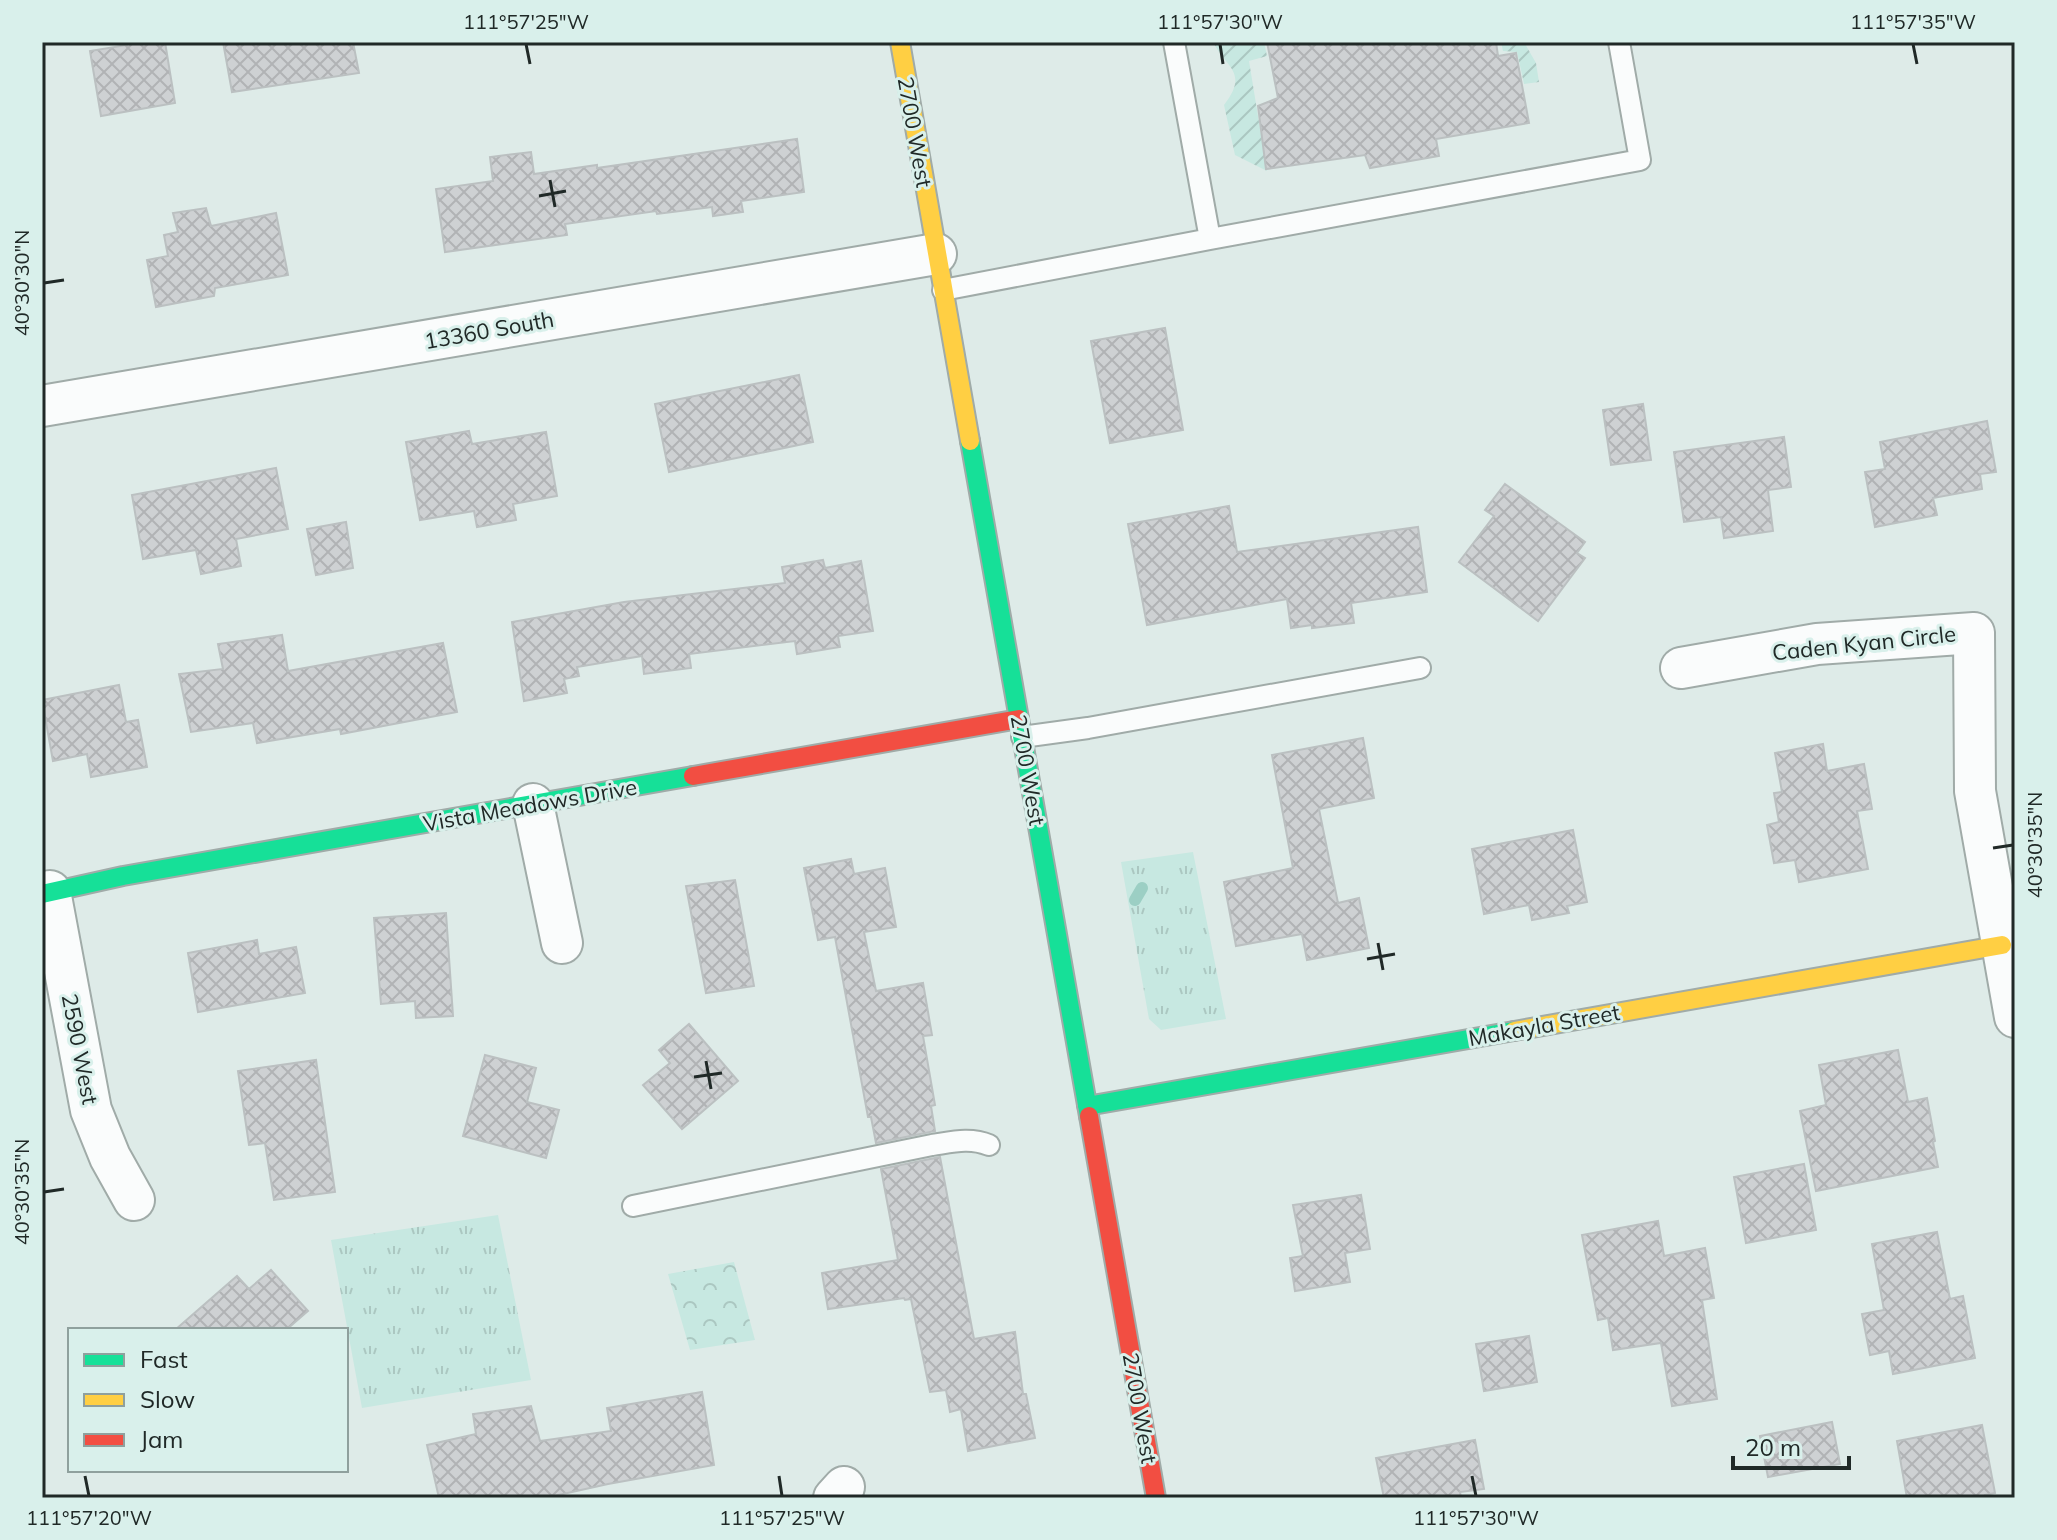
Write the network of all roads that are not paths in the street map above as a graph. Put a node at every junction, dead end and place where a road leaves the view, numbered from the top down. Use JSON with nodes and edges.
{"nodes":[{"id":1,"x":900,"y":42,"type":"edge"},
{"id":2,"x":1174,"y":42,"type":"edge"},
{"id":3,"x":1619,"y":42,"type":"edge"},
{"id":4,"x":1210,"y":239,"type":"junction"},
{"id":5,"x":939,"y":272,"type":"junction"},
{"id":6,"x":42,"y":406,"type":"edge"},
{"id":7,"x":1420,"y":668,"type":"dead end"},
{"id":8,"x":1681,"y":668,"type":"dead end"},
{"id":9,"x":1020,"y":728,"type":"junction"},
{"id":10,"x":533,"y":804,"type":"junction"},
{"id":11,"x":46,"y":892,"type":"edge"},
{"id":12,"x":562,"y":943,"type":"dead end"},
{"id":13,"x":2002,"y":945,"type":"junction"},
{"id":14,"x":2015,"y":1017,"type":"edge"},
{"id":15,"x":1087,"y":1106,"type":"junction"},
{"id":16,"x":989,"y":1145,"type":"dead end"},
{"id":17,"x":134,"y":1200,"type":"dead end"},
{"id":18,"x":633,"y":1206,"type":"dead end"},
{"id":19,"x":1156,"y":1498,"type":"edge"}],
"edges":[{"from":1,"to":5,"type":"street","name":"2700 West"},
{"from":2,"to":4,"type":"lane"},
{"from":3,"to":4,"type":"lane"},
{"from":4,"to":5,"type":"lane"},
{"from":5,"to":6,"type":"street","name":"13360 South"},
{"from":5,"to":9,"type":"street","name":"2700 West"},
{"from":7,"to":9,"type":"lane"},
{"from":8,"to":13,"type":"street","name":"Caden Kyan Circle"},
{"from":9,"to":10,"type":"street","name":"Vista Meadows Drive"},
{"from":9,"to":15,"type":"street","name":"2700 West"},
{"from":10,"to":11,"type":"street","name":"Vista Meadows Drive"},
{"from":10,"to":12,"type":"street"},
{"from":11,"to":17,"type":"street","name":"2590 West"},
{"from":13,"to":14,"type":"street"},
{"from":13,"to":15,"type":"street","name":"Makayla Street"},
{"from":15,"to":19,"type":"street","name":"2700 West"},
{"from":16,"to":18,"type":"lane"}]}
